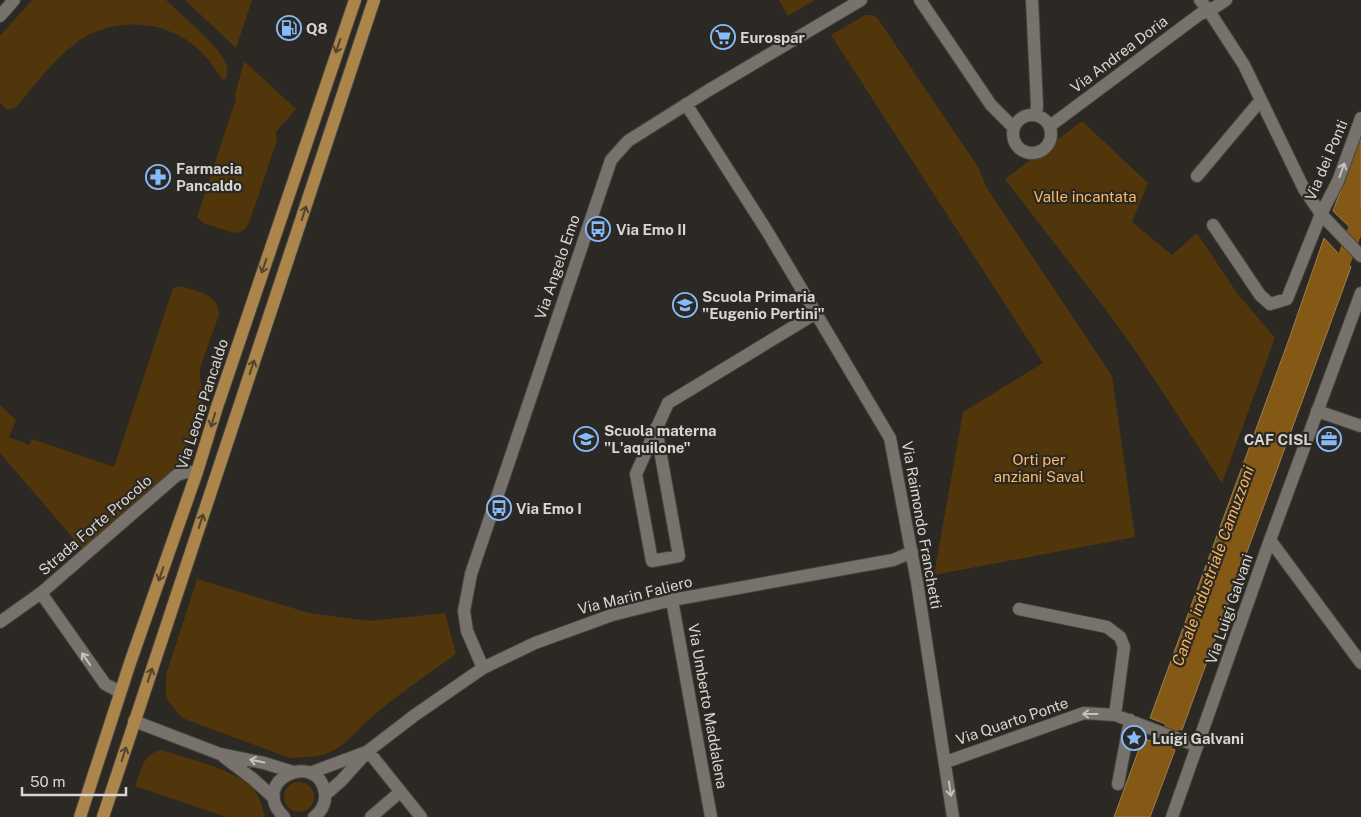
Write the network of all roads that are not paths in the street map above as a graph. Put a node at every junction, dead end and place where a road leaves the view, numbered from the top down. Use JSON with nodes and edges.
{"nodes":[{"id":1,"x":14,"y":0,"type":"edge"},
{"id":2,"x":355,"y":0,"type":"edge"},
{"id":3,"x":374,"y":0,"type":"edge"},
{"id":4,"x":861,"y":0,"type":"edge"},
{"id":5,"x":920,"y":0,"type":"edge"},
{"id":6,"x":1032,"y":0,"type":"edge"},
{"id":7,"x":1200,"y":0,"type":"edge"},
{"id":8,"x":1226,"y":0,"type":"edge"},
{"id":9,"x":1209,"y":11,"type":"junction"},
{"id":10,"x":0,"y":16,"type":"edge"},
{"id":11,"x":1260,"y":101,"type":"junction"},
{"id":12,"x":686,"y":104,"type":"junction"},
{"id":13,"x":1036,"y":115,"type":"junction"},
{"id":14,"x":1361,"y":118,"type":"edge"},
{"id":15,"x":1050,"y":126,"type":"junction"},
{"id":16,"x":1014,"y":128,"type":"junction"},
{"id":17,"x":1197,"y":176,"type":"dead end"},
{"id":18,"x":1324,"y":217,"type":"junction"},
{"id":19,"x":1213,"y":225,"type":"dead end"},
{"id":20,"x":1361,"y":256,"type":"edge"},
{"id":21,"x":1361,"y":293,"type":"edge"},
{"id":22,"x":816,"y":313,"type":"junction"},
{"id":23,"x":1317,"y":411,"type":"junction"},
{"id":24,"x":1361,"y":426,"type":"edge"},
{"id":25,"x":656,"y":428,"type":"junction"},
{"id":26,"x":197,"y":472,"type":"junction"},
{"id":27,"x":1270,"y":540,"type":"junction"},
{"id":28,"x":912,"y":552,"type":"junction"},
{"id":29,"x":41,"y":593,"type":"junction"},
{"id":30,"x":672,"y":600,"type":"junction"},
{"id":31,"x":1020,"y":609,"type":"dead end"},
{"id":32,"x":0,"y":622,"type":"edge"},
{"id":33,"x":1361,"y":663,"type":"edge"},
{"id":34,"x":483,"y":668,"type":"junction"},
{"id":35,"x":120,"y":692,"type":"junction"},
{"id":36,"x":113,"y":714,"type":"junction"},
{"id":37,"x":1115,"y":715,"type":"junction"},
{"id":38,"x":1134,"y":721,"type":"junction"},
{"id":39,"x":134,"y":722,"type":"junction"},
{"id":40,"x":1192,"y":744,"type":"junction"},
{"id":41,"x":368,"y":751,"type":"junction"},
{"id":42,"x":220,"y":754,"type":"junction"},
{"id":43,"x":946,"y":762,"type":"junction"},
{"id":44,"x":293,"y":772,"type":"junction"},
{"id":45,"x":310,"y":773,"type":"junction"},
{"id":46,"x":1118,"y":784,"type":"dead end"},
{"id":47,"x":400,"y":792,"type":"junction"},
{"id":48,"x":325,"y":795,"type":"junction"},
{"id":49,"x":274,"y":798,"type":"junction"},
{"id":50,"x":280,"y":815,"type":"edge"},
{"id":51,"x":80,"y":817,"type":"edge"},
{"id":52,"x":103,"y":817,"type":"edge"},
{"id":53,"x":314,"y":817,"type":"edge"},
{"id":54,"x":371,"y":817,"type":"edge"},
{"id":55,"x":421,"y":817,"type":"edge"},
{"id":56,"x":711,"y":817,"type":"edge"},
{"id":57,"x":954,"y":817,"type":"edge"},
{"id":58,"x":1172,"y":817,"type":"edge"}],
"edges":[{"from":1,"to":10,"type":"street"},
{"from":2,"to":26,"type":"main road","name":"Via Leone Pancaldo","one_way":true},
{"from":39,"to":3,"type":"main road","one_way":true},
{"from":4,"to":12,"type":"street","name":"Via Angelo Emo"},
{"from":5,"to":16,"type":"street"},
{"from":6,"to":13,"type":"street"},
{"from":7,"to":9,"type":"street"},
{"from":8,"to":9,"type":"street","name":"Via Andrea Doria"},
{"from":9,"to":11,"type":"street"},
{"from":9,"to":15,"type":"street","name":"Via Andrea Doria"},
{"from":11,"to":17,"type":"street"},
{"from":11,"to":18,"type":"street"},
{"from":12,"to":22,"type":"street","name":"Via Raimondo Franchetti"},
{"from":12,"to":34,"type":"street","name":"Via Angelo Emo"},
{"from":13,"to":15,"type":"street"},
{"from":13,"to":16,"type":"street"},
{"from":18,"to":14,"type":"street","name":"Via dei Ponti","one_way":true},
{"from":15,"to":16,"type":"street"},
{"from":18,"to":19,"type":"street"},
{"from":18,"to":20,"type":"street"},
{"from":21,"to":23,"type":"street","name":"Via Luigi Galvani"},
{"from":22,"to":25,"type":"street"},
{"from":22,"to":28,"type":"street","name":"Via Raimondo Franchetti"},
{"from":23,"to":24,"type":"street"},
{"from":23,"to":27,"type":"street","name":"Via Luigi Galvani"},
{"from":25,"to":25,"type":"street"},
{"from":26,"to":29,"type":"street","name":"Strada Forte Procolo"},
{"from":26,"to":35,"type":"main road","name":"Via Leone Pancaldo","one_way":true},
{"from":27,"to":33,"type":"street"},
{"from":27,"to":40,"type":"street","name":"Via Luigi Galvani"},
{"from":28,"to":30,"type":"street","name":"Via Marin Faliero"},
{"from":28,"to":43,"type":"street","name":"Via Raimondo Franchetti"},
{"from":29,"to":32,"type":"street","name":"Strada Forte Procolo"},
{"from":35,"to":29,"type":"street","name":"Strada Forte Procolo","one_way":true},
{"from":30,"to":34,"type":"street","name":"Via Marin Faliero"},
{"from":30,"to":56,"type":"street","name":"Via Umberto Maddalena"},
{"from":31,"to":37,"type":"street"},
{"from":34,"to":41,"type":"street","name":"Via Marin Faliero"},
{"from":35,"to":36,"type":"main road","name":"Via Leone Pancaldo"},
{"from":36,"to":39,"type":"main road"},
{"from":36,"to":51,"type":"main road","name":"Via Leone Pancaldo"},
{"from":37,"to":38,"type":"street","name":"Via Quarto Ponte"},
{"from":37,"to":43,"type":"street","name":"Via Quarto Ponte","one_way":true},
{"from":38,"to":40,"type":"street","name":"Via Quarto Ponte"},
{"from":38,"to":46,"type":"street"},
{"from":39,"to":42,"type":"street","name":"Via Marin Faliero"},
{"from":52,"to":39,"type":"main road","one_way":true},
{"from":40,"to":58,"type":"street","name":"Via Luigi Galvani"},
{"from":41,"to":45,"type":"street","name":"Via Marin Faliero"},
{"from":41,"to":47,"type":"street"},
{"from":41,"to":48,"type":"street","name":"Via Marin Faliero"},
{"from":44,"to":42,"type":"street","name":"Via Marin Faliero","one_way":true},
{"from":42,"to":49,"type":"street","name":"Via Marin Faliero"},
{"from":43,"to":57,"type":"street","name":"Via Quarto Ponte","one_way":true},
{"from":44,"to":45,"type":"street","name":"Via Marin Faliero"},
{"from":44,"to":49,"type":"street"},
{"from":45,"to":48,"type":"street"},
{"from":47,"to":54,"type":"street"},
{"from":47,"to":55,"type":"street"},
{"from":48,"to":53,"type":"street","name":"Via Marin Faliero"},
{"from":49,"to":50,"type":"street"}]}
